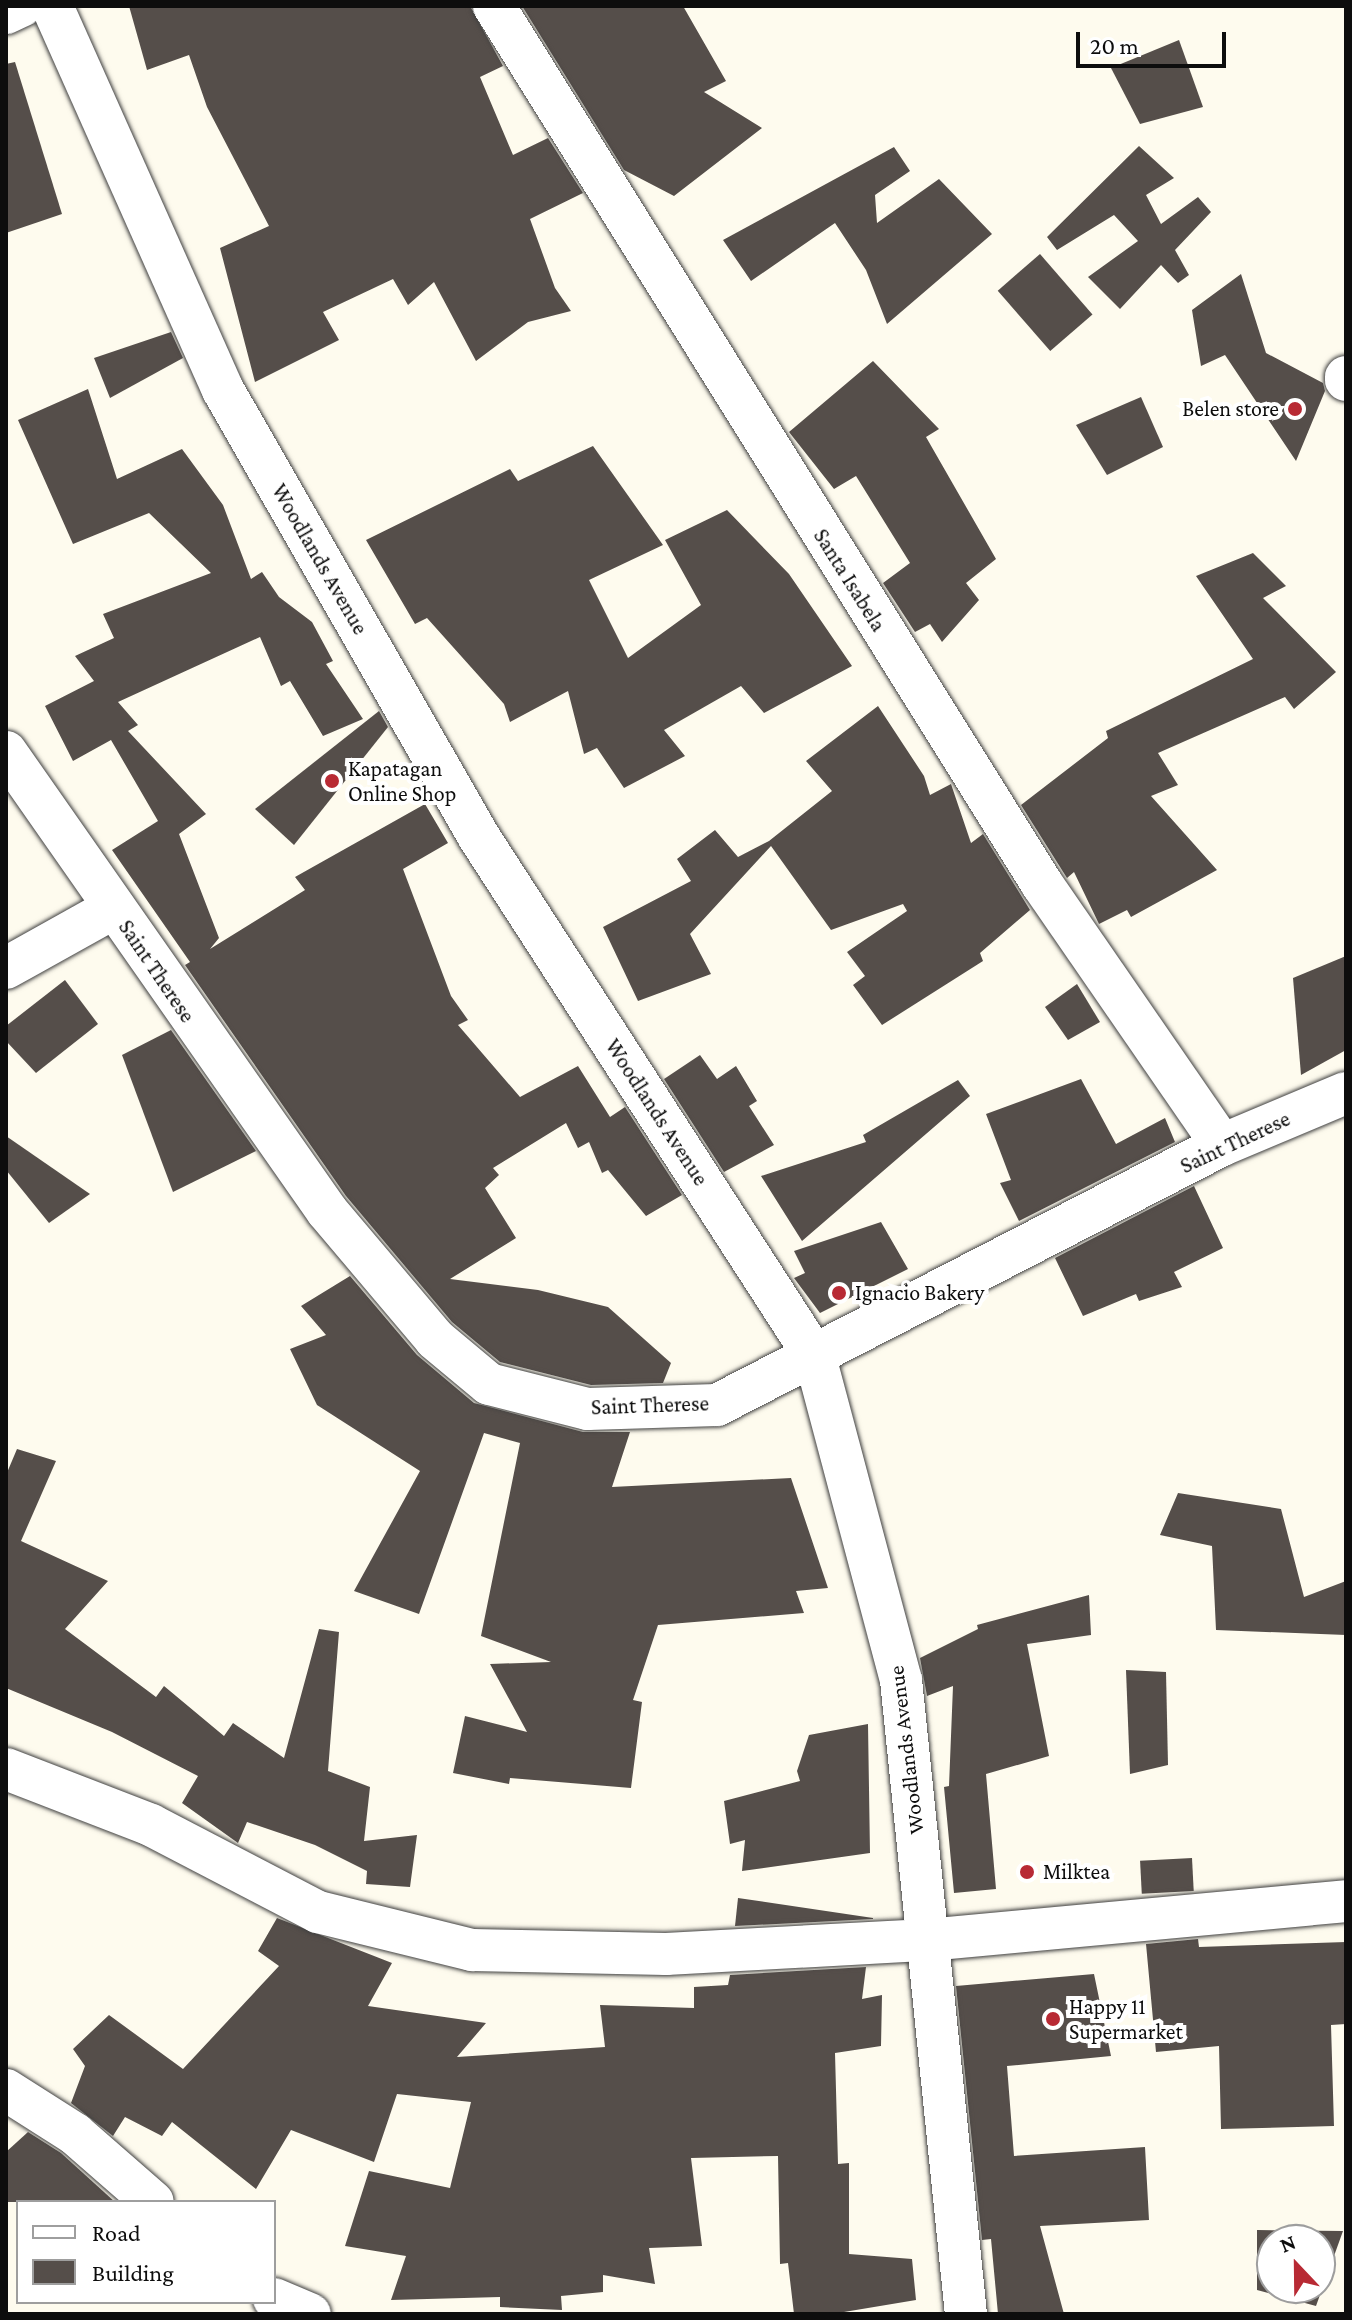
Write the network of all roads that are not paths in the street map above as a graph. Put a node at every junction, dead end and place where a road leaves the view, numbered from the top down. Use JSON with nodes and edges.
{"nodes":[{"id":1,"x":21,"y":6,"type":"edge"},
{"id":2,"x":52,"y":6,"type":"edge"},
{"id":3,"x":494,"y":6,"type":"edge"},
{"id":4,"x":6,"y":13,"type":"edge"},
{"id":5,"x":6,"y":752,"type":"edge"},
{"id":6,"x":114,"y":908,"type":"junction"},
{"id":7,"x":6,"y":968,"type":"edge"},
{"id":8,"x":1346,"y":1093,"type":"edge"},
{"id":9,"x":1222,"y":1145,"type":"junction"},
{"id":10,"x":815,"y":1357,"type":"junction"},
{"id":11,"x":12,"y":1780,"type":"edge"},
{"id":12,"x":1346,"y":1901,"type":"edge"},
{"id":13,"x":927,"y":1940,"type":"junction"},
{"id":14,"x":6,"y":2090,"type":"edge"},
{"id":15,"x":151,"y":2200,"type":"edge"},
{"id":16,"x":276,"y":2300,"type":"edge"},
{"id":17,"x":310,"y":2314,"type":"edge"},
{"id":18,"x":966,"y":2314,"type":"edge"}],
"edges":[{"from":1,"to":4,"type":"street"},
{"from":2,"to":10,"type":"street","name":"Woodlands Avenue"},
{"from":3,"to":9,"type":"street","name":"Santa Isabela"},
{"from":5,"to":6,"type":"street","name":"Saint Therese"},
{"from":6,"to":7,"type":"street"},
{"from":6,"to":10,"type":"street","name":"Saint Therese"},
{"from":8,"to":9,"type":"street","name":"Saint Therese"},
{"from":9,"to":10,"type":"street","name":"Saint Therese"},
{"from":10,"to":13,"type":"street","name":"Woodlands Avenue"},
{"from":11,"to":13,"type":"street"},
{"from":12,"to":13,"type":"street"},
{"from":13,"to":18,"type":"street","name":"Woodlands Avenue"},
{"from":14,"to":15,"type":"street"},
{"from":16,"to":17,"type":"street"}]}
